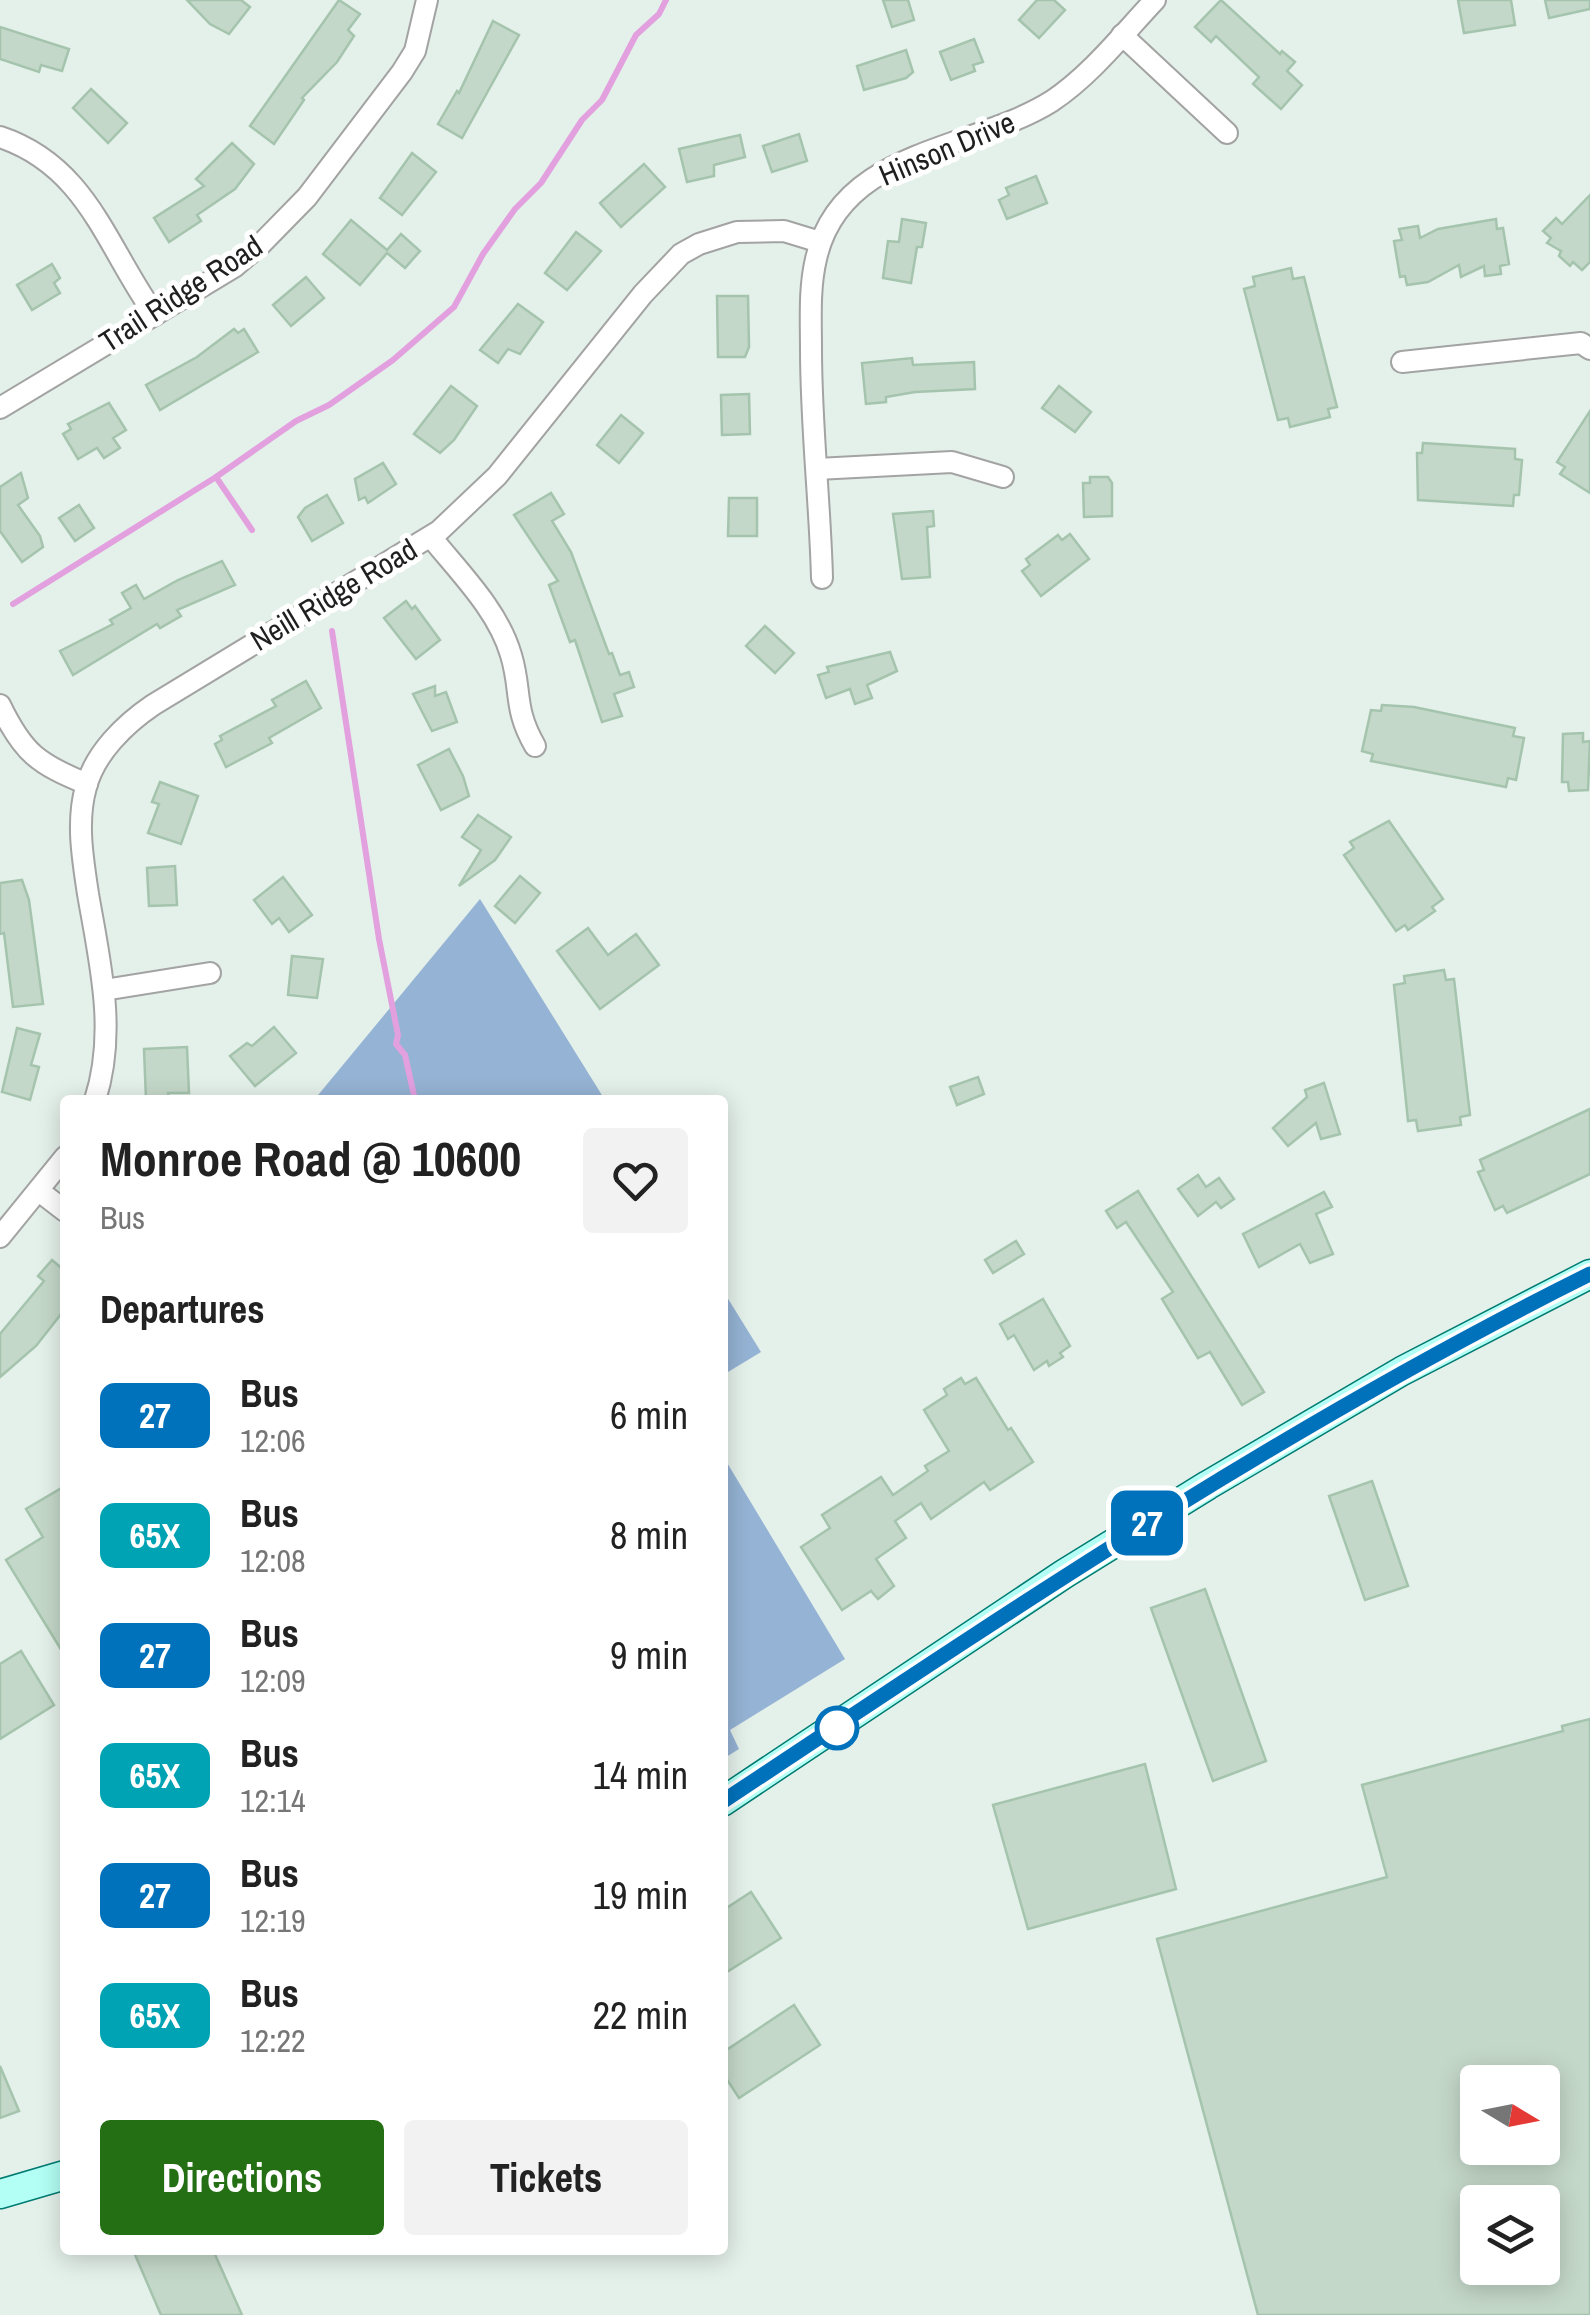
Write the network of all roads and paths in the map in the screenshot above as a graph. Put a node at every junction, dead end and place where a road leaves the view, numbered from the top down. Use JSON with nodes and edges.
{"nodes":[{"id":1,"x":427,"y":0,"type":"edge"},
{"id":2,"x":1154,"y":0,"type":"edge"},
{"id":3,"x":1122,"y":35,"type":"junction"},
{"id":4,"x":1227,"y":133,"type":"dead end"},
{"id":5,"x":0,"y":136,"type":"edge"},
{"id":6,"x":820,"y":242,"type":"junction"},
{"id":7,"x":155,"y":315,"type":"junction"},
{"id":8,"x":1590,"y":349,"type":"edge"},
{"id":9,"x":1402,"y":362,"type":"dead end"},
{"id":10,"x":0,"y":408,"type":"edge"},
{"id":11,"x":817,"y":469,"type":"junction"},
{"id":12,"x":1003,"y":477,"type":"dead end"},
{"id":13,"x":430,"y":536,"type":"junction"},
{"id":14,"x":822,"y":578,"type":"dead end"},
{"id":15,"x":0,"y":705,"type":"edge"},
{"id":16,"x":534,"y":746,"type":"dead end"},
{"id":17,"x":87,"y":784,"type":"junction"},
{"id":18,"x":210,"y":974,"type":"dead end"},
{"id":19,"x":104,"y":990,"type":"junction"},
{"id":20,"x":95,"y":1095,"type":"edge"},
{"id":21,"x":60,"y":1164,"type":"edge"},
{"id":22,"x":39,"y":1191,"type":"junction"},
{"id":23,"x":60,"y":1207,"type":"edge"},
{"id":24,"x":0,"y":1237,"type":"edge"},
{"id":25,"x":1590,"y":1274,"type":"edge"},
{"id":26,"x":728,"y":1798,"type":"edge"},
{"id":27,"x":60,"y":2176,"type":"edge"},
{"id":28,"x":0,"y":2194,"type":"edge"}],
"edges":[{"from":1,"to":7,"type":"street","name":"Trail Ridge Road"},
{"from":2,"to":3,"type":"street","name":"Hinson Drive"},
{"from":3,"to":4,"type":"street"},
{"from":3,"to":6,"type":"street","name":"Hinson Drive"},
{"from":5,"to":7,"type":"street"},
{"from":6,"to":11,"type":"street","name":"Hinson Drive"},
{"from":6,"to":13,"type":"street","name":"Neill Ridge Road"},
{"from":7,"to":10,"type":"street","name":"Trail Ridge Road"},
{"from":8,"to":9,"type":"street"},
{"from":11,"to":12,"type":"street"},
{"from":11,"to":14,"type":"street","name":"Hinson Drive"},
{"from":13,"to":16,"type":"street"},
{"from":13,"to":17,"type":"street","name":"Neill Ridge Road"},
{"from":15,"to":17,"type":"street"},
{"from":17,"to":19,"type":"street","name":"Neill Ridge Road"},
{"from":18,"to":19,"type":"street"},
{"from":19,"to":20,"type":"street","name":"Neill Ridge Road"},
{"from":21,"to":22,"type":"street"},
{"from":22,"to":23,"type":"street"},
{"from":22,"to":24,"type":"street"},
{"from":25,"to":26,"type":"main road"},
{"from":27,"to":28,"type":"main road"}]}
